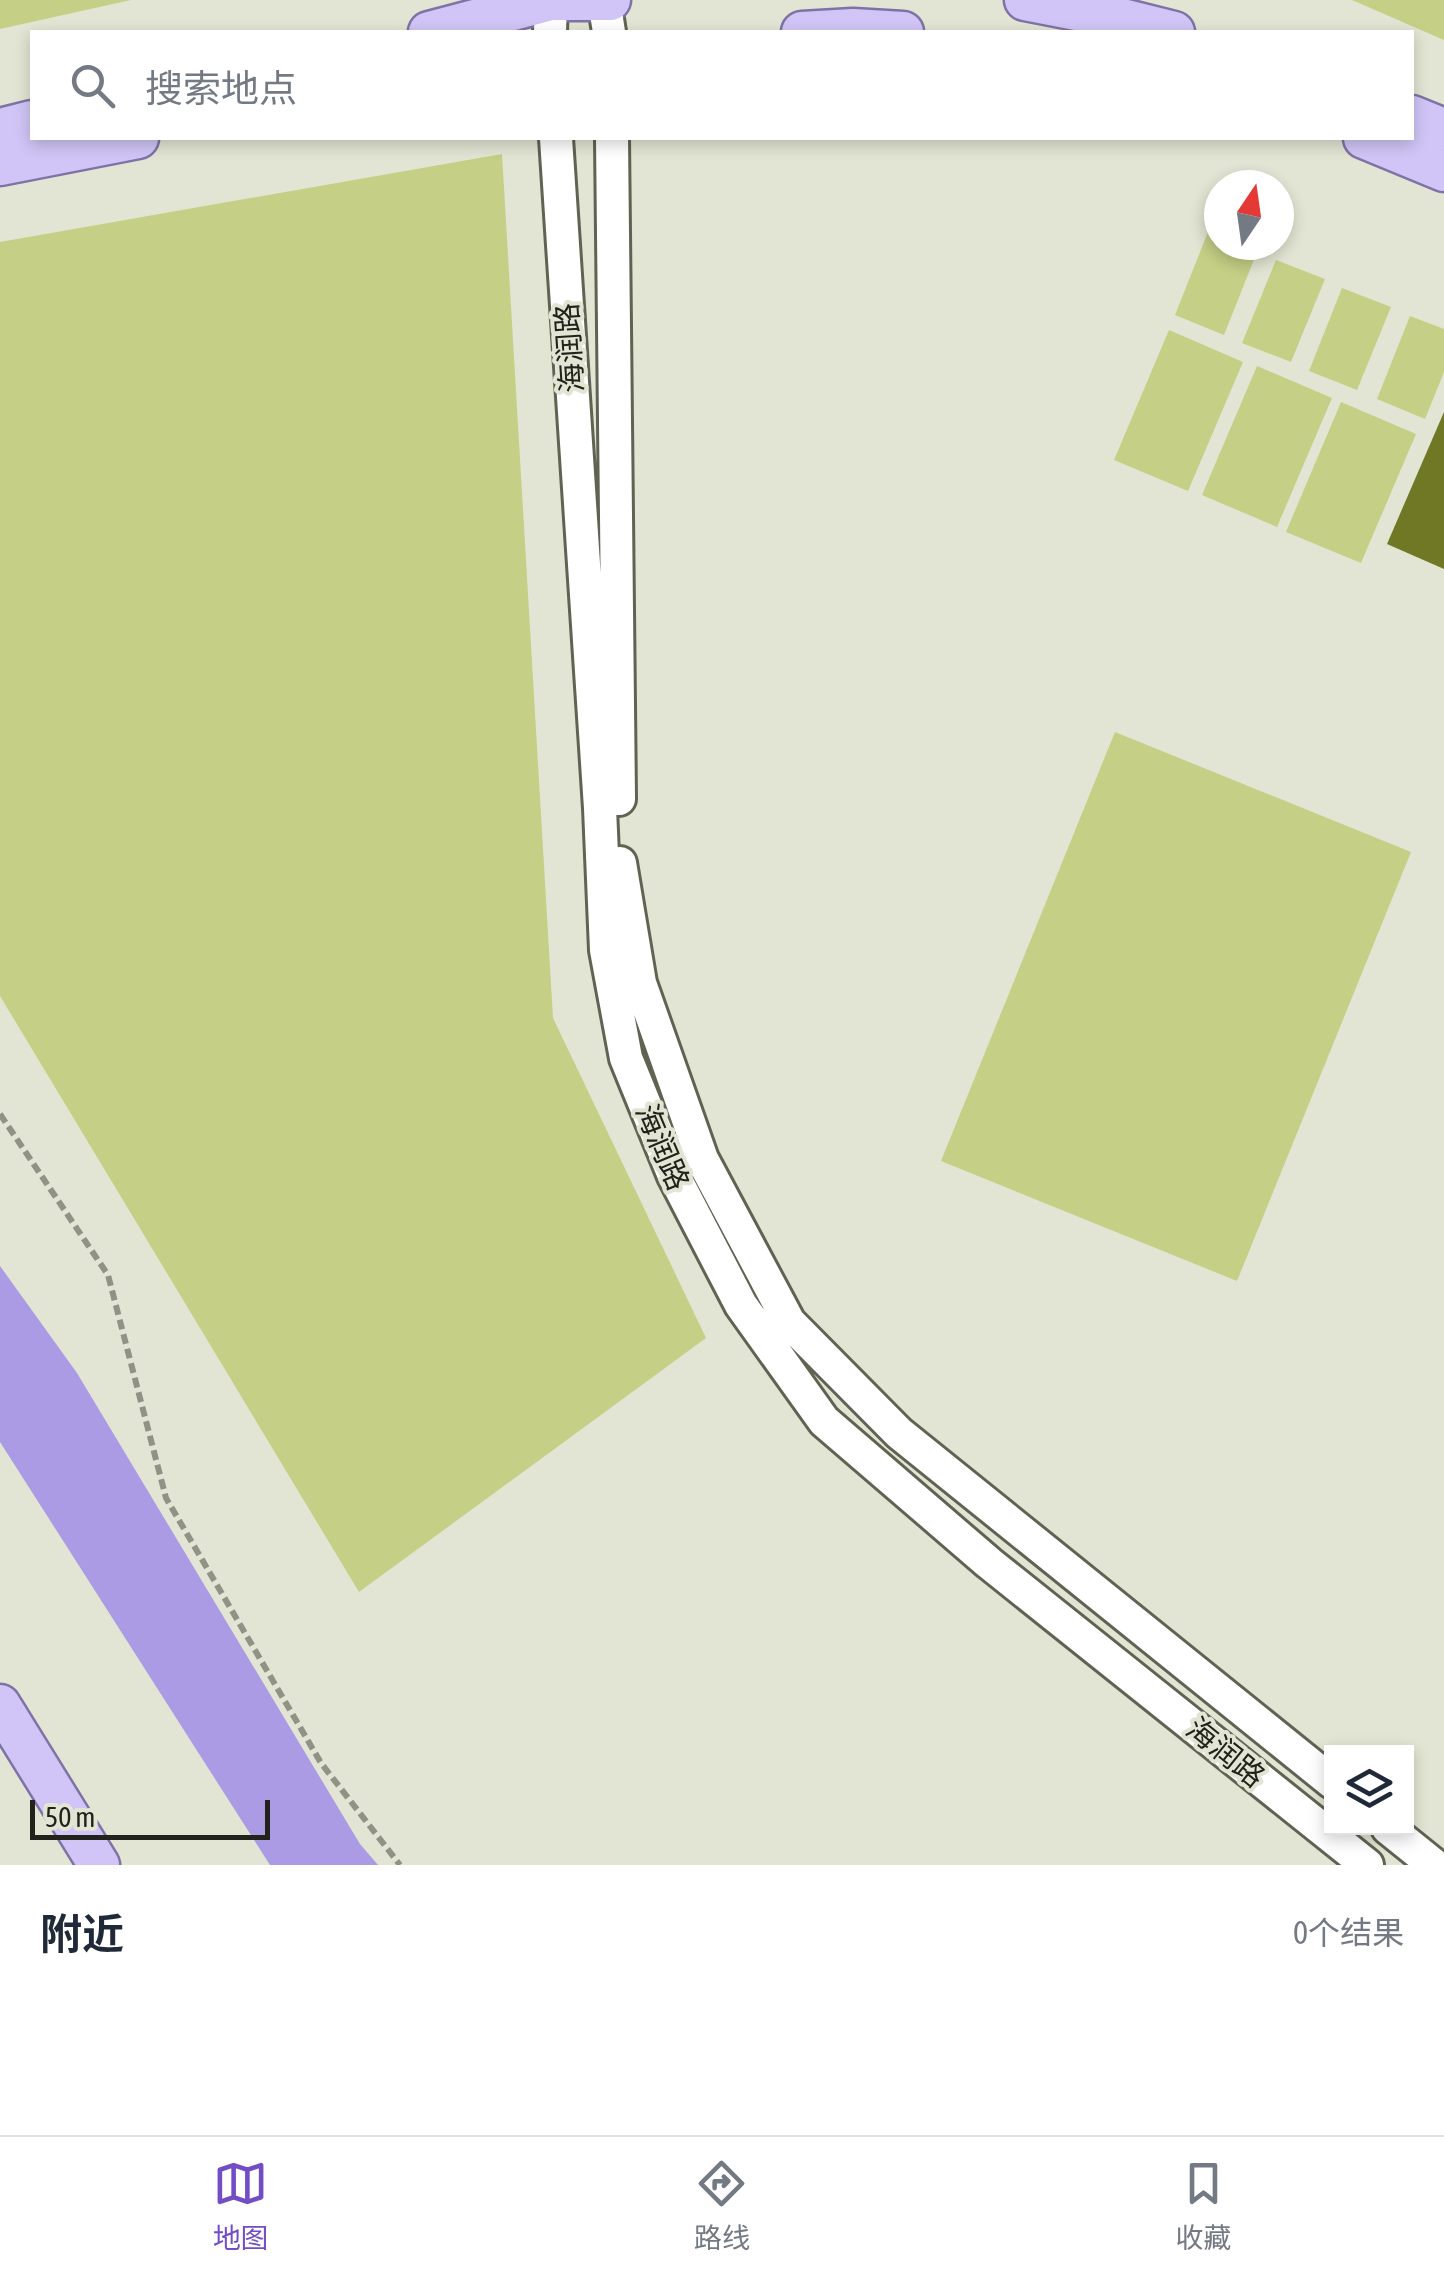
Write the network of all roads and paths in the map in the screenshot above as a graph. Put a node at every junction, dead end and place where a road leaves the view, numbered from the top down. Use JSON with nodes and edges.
{"nodes":[{"id":1,"x":550,"y":0,"type":"edge"},
{"id":2,"x":606,"y":0,"type":"edge"},
{"id":3,"x":1026,"y":0,"type":"edge"},
{"id":4,"x":436,"y":30,"type":"edge"},
{"id":5,"x":550,"y":30,"type":"edge"},
{"id":6,"x":609,"y":30,"type":"edge"},
{"id":7,"x":828,"y":30,"type":"edge"},
{"id":8,"x":878,"y":30,"type":"edge"},
{"id":9,"x":1166,"y":30,"type":"edge"},
{"id":10,"x":1414,"y":117,"type":"edge"},
{"id":11,"x":30,"y":122,"type":"edge"},
{"id":12,"x":0,"y":128,"type":"edge"},
{"id":13,"x":1444,"y":129,"type":"edge"},
{"id":14,"x":128,"y":140,"type":"edge"},
{"id":15,"x":556,"y":140,"type":"edge"},
{"id":16,"x":612,"y":140,"type":"edge"},
{"id":17,"x":1369,"y":140,"type":"edge"},
{"id":18,"x":0,"y":165,"type":"edge"},
{"id":19,"x":1444,"y":172,"type":"edge"},
{"id":20,"x":0,"y":1114,"type":"edge"},
{"id":21,"x":0,"y":1706,"type":"edge"},
{"id":22,"x":1324,"y":1776,"type":"edge"},
{"id":23,"x":1397,"y":1835,"type":"edge"},
{"id":24,"x":95,"y":1864,"type":"edge"},
{"id":25,"x":400,"y":1865,"type":"edge"},
{"id":26,"x":1367,"y":1865,"type":"edge"},
{"id":27,"x":1434,"y":1865,"type":"edge"}],
"edges":[{"from":1,"to":2,"type":"main road"},
{"from":1,"to":4,"type":"main road"},
{"from":1,"to":5,"type":"street"},
{"from":2,"to":6,"type":"street"},
{"from":3,"to":9,"type":"main road"},
{"from":7,"to":8,"type":"main road"},
{"from":10,"to":13,"type":"main road"},
{"from":11,"to":12,"type":"main road"},
{"from":14,"to":18,"type":"main road"},
{"from":15,"to":26,"type":"street","name":"海润路"},
{"from":16,"to":22,"type":"street","name":"海润路"},
{"from":17,"to":19,"type":"main road"},
{"from":20,"to":25,"type":"path"},
{"from":21,"to":24,"type":"main road"},
{"from":23,"to":27,"type":"street"}]}
